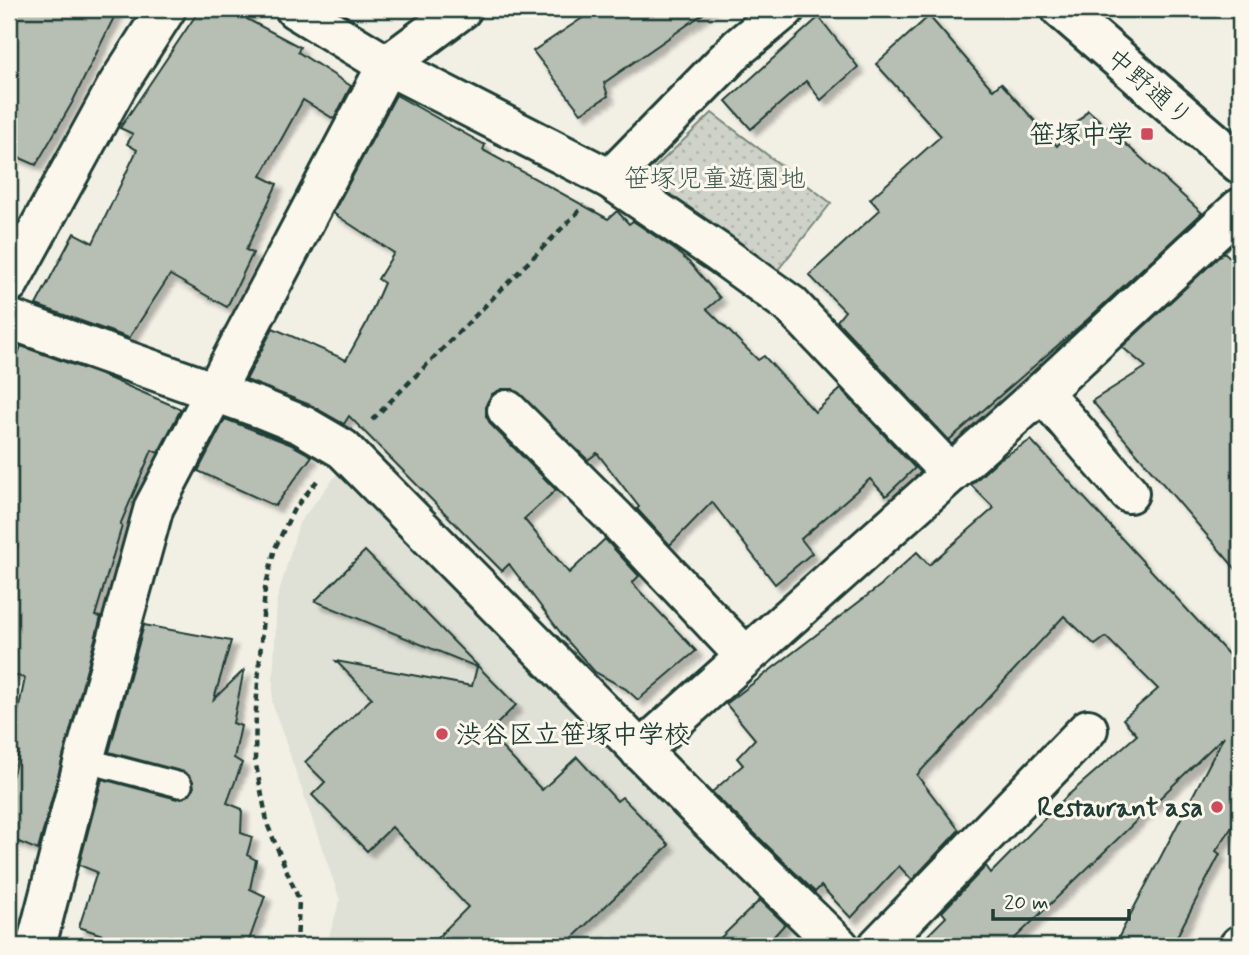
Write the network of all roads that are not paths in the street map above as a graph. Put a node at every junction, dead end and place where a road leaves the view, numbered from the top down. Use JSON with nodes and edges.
{"nodes":[{"id":1,"x":166,"y":9,"type":"edge"},
{"id":2,"x":295,"y":9,"type":"edge"},
{"id":3,"x":462,"y":9,"type":"edge"},
{"id":4,"x":785,"y":9,"type":"edge"},
{"id":5,"x":1060,"y":9,"type":"edge"},
{"id":6,"x":387,"y":65,"type":"junction"},
{"id":7,"x":1240,"y":164,"type":"edge"},
{"id":8,"x":610,"y":179,"type":"junction"},
{"id":9,"x":1240,"y":208,"type":"edge"},
{"id":10,"x":9,"y":283,"type":"edge"},
{"id":11,"x":9,"y":319,"type":"edge"},
{"id":12,"x":1041,"y":392,"type":"junction"},
{"id":13,"x":214,"y":393,"type":"junction"},
{"id":14,"x":507,"y":410,"type":"dead end"},
{"id":15,"x":950,"y":473,"type":"junction"},
{"id":16,"x":1129,"y":492,"type":"dead end"},
{"id":17,"x":745,"y":656,"type":"junction"},
{"id":18,"x":1088,"y":729,"type":"dead end"},
{"id":19,"x":640,"y":751,"type":"junction"},
{"id":20,"x":83,"y":760,"type":"junction"},
{"id":21,"x":180,"y":785,"type":"dead end"},
{"id":22,"x":36,"y":946,"type":"edge"},
{"id":23,"x":839,"y":946,"type":"edge"},
{"id":24,"x":878,"y":946,"type":"edge"}],
"edges":[{"from":1,"to":10,"type":"street"},
{"from":2,"to":6,"type":"street"},
{"from":3,"to":6,"type":"street"},
{"from":4,"to":8,"type":"street"},
{"from":5,"to":7,"type":"street","name":"中野通り"},
{"from":6,"to":8,"type":"street"},
{"from":6,"to":13,"type":"street"},
{"from":8,"to":15,"type":"street"},
{"from":9,"to":12,"type":"street"},
{"from":11,"to":13,"type":"street"},
{"from":12,"to":15,"type":"street"},
{"from":12,"to":16,"type":"street"},
{"from":13,"to":19,"type":"street"},
{"from":13,"to":20,"type":"street"},
{"from":14,"to":17,"type":"street"},
{"from":15,"to":17,"type":"street"},
{"from":17,"to":19,"type":"street"},
{"from":18,"to":24,"type":"street"},
{"from":19,"to":23,"type":"street"},
{"from":20,"to":21,"type":"lane"},
{"from":20,"to":22,"type":"street"}]}
